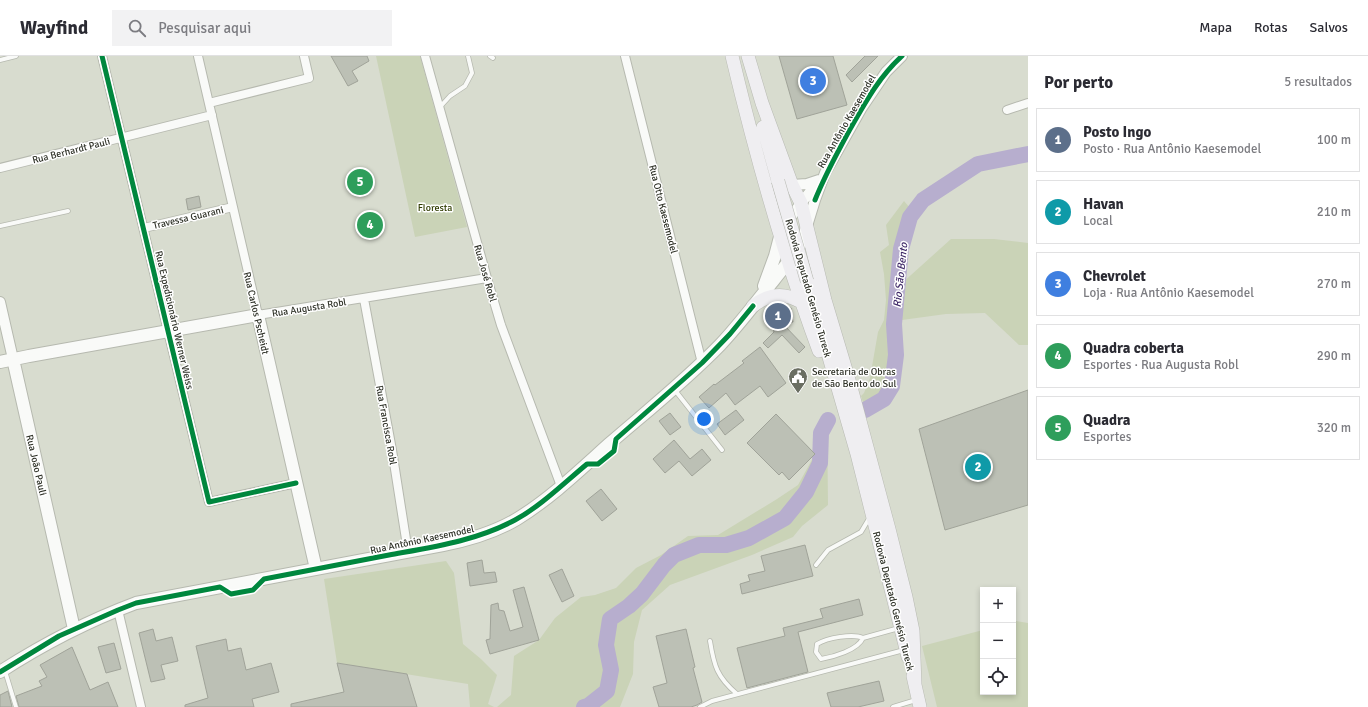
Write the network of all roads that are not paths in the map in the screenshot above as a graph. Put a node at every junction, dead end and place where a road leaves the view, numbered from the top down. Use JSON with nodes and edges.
{"nodes":[{"id":1,"x":16,"y":56,"type":"edge"},
{"id":2,"x":102,"y":56,"type":"edge"},
{"id":3,"x":198,"y":56,"type":"edge"},
{"id":4,"x":304,"y":56,"type":"edge"},
{"id":5,"x":425,"y":56,"type":"edge"},
{"id":6,"x":468,"y":56,"type":"edge"},
{"id":7,"x":625,"y":56,"type":"edge"},
{"id":8,"x":732,"y":56,"type":"edge"},
{"id":9,"x":742,"y":56,"type":"edge"},
{"id":10,"x":748,"y":56,"type":"edge"},
{"id":11,"x":902,"y":56,"type":"edge"},
{"id":12,"x":0,"y":60,"type":"edge"},
{"id":13,"x":209,"y":103,"type":"junction"},
{"id":14,"x":1028,"y":103,"type":"edge"},
{"id":15,"x":440,"y":107,"type":"junction"},
{"id":16,"x":1007,"y":110,"type":"dead end"},
{"id":17,"x":212,"y":115,"type":"junction"},
{"id":18,"x":122,"y":137,"type":"junction"},
{"id":19,"x":0,"y":168,"type":"edge"},
{"id":20,"x":823,"y":176,"type":"junction"},
{"id":21,"x":792,"y":185,"type":"junction"},
{"id":22,"x":800,"y":203,"type":"junction"},
{"id":23,"x":233,"y":207,"type":"junction"},
{"id":24,"x":68,"y":211,"type":"dead end"},
{"id":25,"x":788,"y":221,"type":"junction"},
{"id":26,"x":0,"y":226,"type":"edge"},
{"id":27,"x":807,"y":226,"type":"junction"},
{"id":28,"x":144,"y":228,"type":"junction"},
{"id":29,"x":780,"y":238,"type":"junction"},
{"id":30,"x":797,"y":248,"type":"junction"},
{"id":31,"x":788,"y":262,"type":"junction"},
{"id":32,"x":487,"y":278,"type":"junction"},
{"id":33,"x":364,"y":298,"type":"junction"},
{"id":34,"x":0,"y":302,"type":"edge"},
{"id":35,"x":801,"y":302,"type":"junction"},
{"id":36,"x":753,"y":306,"type":"junction"},
{"id":37,"x":258,"y":315,"type":"junction"},
{"id":38,"x":168,"y":331,"type":"junction"},
{"id":39,"x":13,"y":359,"type":"junction"},
{"id":40,"x":0,"y":362,"type":"edge"},
{"id":41,"x":702,"y":363,"type":"junction"},
{"id":42,"x":674,"y":388,"type":"junction"},
{"id":43,"x":722,"y":450,"type":"dead end"},
{"id":44,"x":857,"y":454,"type":"junction"},
{"id":45,"x":296,"y":483,"type":"junction"},
{"id":46,"x":561,"y":486,"type":"junction"},
{"id":47,"x":872,"y":513,"type":"junction"},
{"id":48,"x":408,"y":552,"type":"junction"},
{"id":49,"x":816,"y":565,"type":"dead end"},
{"id":50,"x":316,"y":569,"type":"junction"},
{"id":51,"x":118,"y":610,"type":"junction"},
{"id":52,"x":900,"y":627,"type":"junction"},
{"id":53,"x":74,"y":629,"type":"junction"},
{"id":54,"x":863,"y":638,"type":"junction"},
{"id":55,"x":710,"y":641,"type":"dead end"},
{"id":56,"x":906,"y":649,"type":"junction"},
{"id":57,"x":2,"y":670,"type":"edge"},
{"id":58,"x":915,"y":685,"type":"junction"},
{"id":59,"x":737,"y":694,"type":"junction"},
{"id":60,"x":919,"y":703,"type":"edge"},
{"id":61,"x":16,"y":707,"type":"edge"},
{"id":62,"x":141,"y":707,"type":"edge"},
{"id":63,"x":700,"y":707,"type":"edge"},
{"id":64,"x":893,"y":707,"type":"edge"}],
"edges":[{"from":1,"to":12,"type":"lane"},
{"from":2,"to":18,"type":"street","name":"Rua Expedicionário Werner Weiss"},
{"from":3,"to":13,"type":"street","name":"Rua Carlos Pscheidt"},
{"from":4,"to":13,"type":"street"},
{"from":5,"to":15,"type":"street","name":"Rua José Robl"},
{"from":6,"to":15,"type":"lane"},
{"from":7,"to":41,"type":"street","name":"Rua Otto Kaesemodel"},
{"from":8,"to":29,"type":"main road"},
{"from":9,"to":44,"type":"main road","name":"Rodovia Deputado Genésio Tureck","bridge":true},
{"from":10,"to":21,"type":"main road"},
{"from":11,"to":20,"type":"street","name":"Rua Antônio Kaesemodel"},
{"from":13,"to":17,"type":"street","name":"Rua Carlos Pscheidt"},
{"from":14,"to":16,"type":"street"},
{"from":15,"to":32,"type":"street","name":"Rua José Robl"},
{"from":17,"to":18,"type":"street","name":"Rua Berhardt Pauli"},
{"from":17,"to":23,"type":"street","name":"Rua Carlos Pscheidt"},
{"from":18,"to":19,"type":"street","name":"Rua Berhardt Pauli"},
{"from":18,"to":28,"type":"street","name":"Rua Expedicionário Werner Weiss"},
{"from":20,"to":21,"type":"street"},
{"from":20,"to":22,"type":"street","name":"Rua Antônio Kaesemodel"},
{"from":20,"to":27,"type":"street","name":"Rua Antônio Kaesemodel"},
{"from":21,"to":22,"type":"main road"},
{"from":22,"to":25,"type":"street","name":"Rua Antônio Kaesemodel"},
{"from":22,"to":27,"type":"main road"},
{"from":23,"to":28,"type":"street","name":"Travessa Guarani"},
{"from":23,"to":37,"type":"street","name":"Rua Carlos Pscheidt"},
{"from":24,"to":26,"type":"lane"},
{"from":25,"to":27,"type":"main road"},
{"from":25,"to":29,"type":"main road","name":"Rua Antônio Kaesemodel"},
{"from":27,"to":30,"type":"main road","name":"Rua Antônio Kaesemodel"},
{"from":27,"to":58,"type":"main road"},
{"from":28,"to":38,"type":"street","name":"Rua Expedicionário Werner Weiss"},
{"from":29,"to":30,"type":"main road"},
{"from":29,"to":31,"type":"main road"},
{"from":29,"to":36,"type":"main road","name":"Rua Antônio Kaesemodel"},
{"from":30,"to":31,"type":"main road","name":"Rua Antônio Kaesemodel"},
{"from":31,"to":35,"type":"main road"},
{"from":31,"to":36,"type":"main road","name":"Rua Antônio Kaesemodel"},
{"from":32,"to":33,"type":"street","name":"Rua Augusta Robl"},
{"from":32,"to":46,"type":"street","name":"Rua José Robl"},
{"from":33,"to":37,"type":"street","name":"Rua Augusta Robl"},
{"from":33,"to":48,"type":"street","name":"Rua Francisca Robl"},
{"from":34,"to":39,"type":"street","name":"Rua João Pauli"},
{"from":35,"to":36,"type":"main road"},
{"from":35,"to":44,"type":"main road"},
{"from":36,"to":41,"type":"main road","name":"Rua Antônio Kaesemodel"},
{"from":37,"to":38,"type":"main road","name":"Rua Augusta Robl"},
{"from":37,"to":45,"type":"main road","name":"Rua Carlos Pscheidt"},
{"from":38,"to":39,"type":"main road","name":"Rua Augusta Robl"},
{"from":38,"to":45,"type":"street","name":"Rua Expedicionário Werner Weiss"},
{"from":39,"to":40,"type":"main road","name":"Rua Augusta Robl"},
{"from":39,"to":53,"type":"main road","name":"Rua João Pauli"},
{"from":41,"to":42,"type":"main road","name":"Rua Antônio Kaesemodel"},
{"from":42,"to":43,"type":"lane"},
{"from":42,"to":46,"type":"main road","name":"Rua Antônio Kaesemodel"},
{"from":44,"to":47,"type":"main road","name":"Rodovia Deputado Genésio Tureck"},
{"from":45,"to":50,"type":"main road","name":"Rua Carlos Pscheidt"},
{"from":46,"to":48,"type":"main road","name":"Rua Antônio Kaesemodel"},
{"from":47,"to":49,"type":"lane"},
{"from":47,"to":52,"type":"main road","name":"Rodovia Deputado Genésio Tureck"},
{"from":48,"to":50,"type":"main road","name":"Rua Antônio Kaesemodel"},
{"from":50,"to":51,"type":"main road","name":"Rua Antônio Kaesemodel"},
{"from":51,"to":53,"type":"main road","name":"Rua Antônio Kaesemodel"},
{"from":51,"to":62,"type":"street"},
{"from":52,"to":54,"type":"lane"},
{"from":52,"to":56,"type":"main road","name":"Rodovia Deputado Genésio Tureck"},
{"from":53,"to":57,"type":"main road","name":"Rua Antônio Kaesemodel"},
{"from":54,"to":54,"type":"lane"},
{"from":55,"to":59,"type":"lane"},
{"from":56,"to":58,"type":"main road","name":"Rodovia Deputado Genésio Tureck"},
{"from":56,"to":59,"type":"lane"},
{"from":57,"to":61,"type":"lane"},
{"from":58,"to":60,"type":"main road","name":"Rodovia Deputado Genésio Tureck"},
{"from":59,"to":63,"type":"lane"},
{"from":60,"to":64,"type":"lane"}]}
